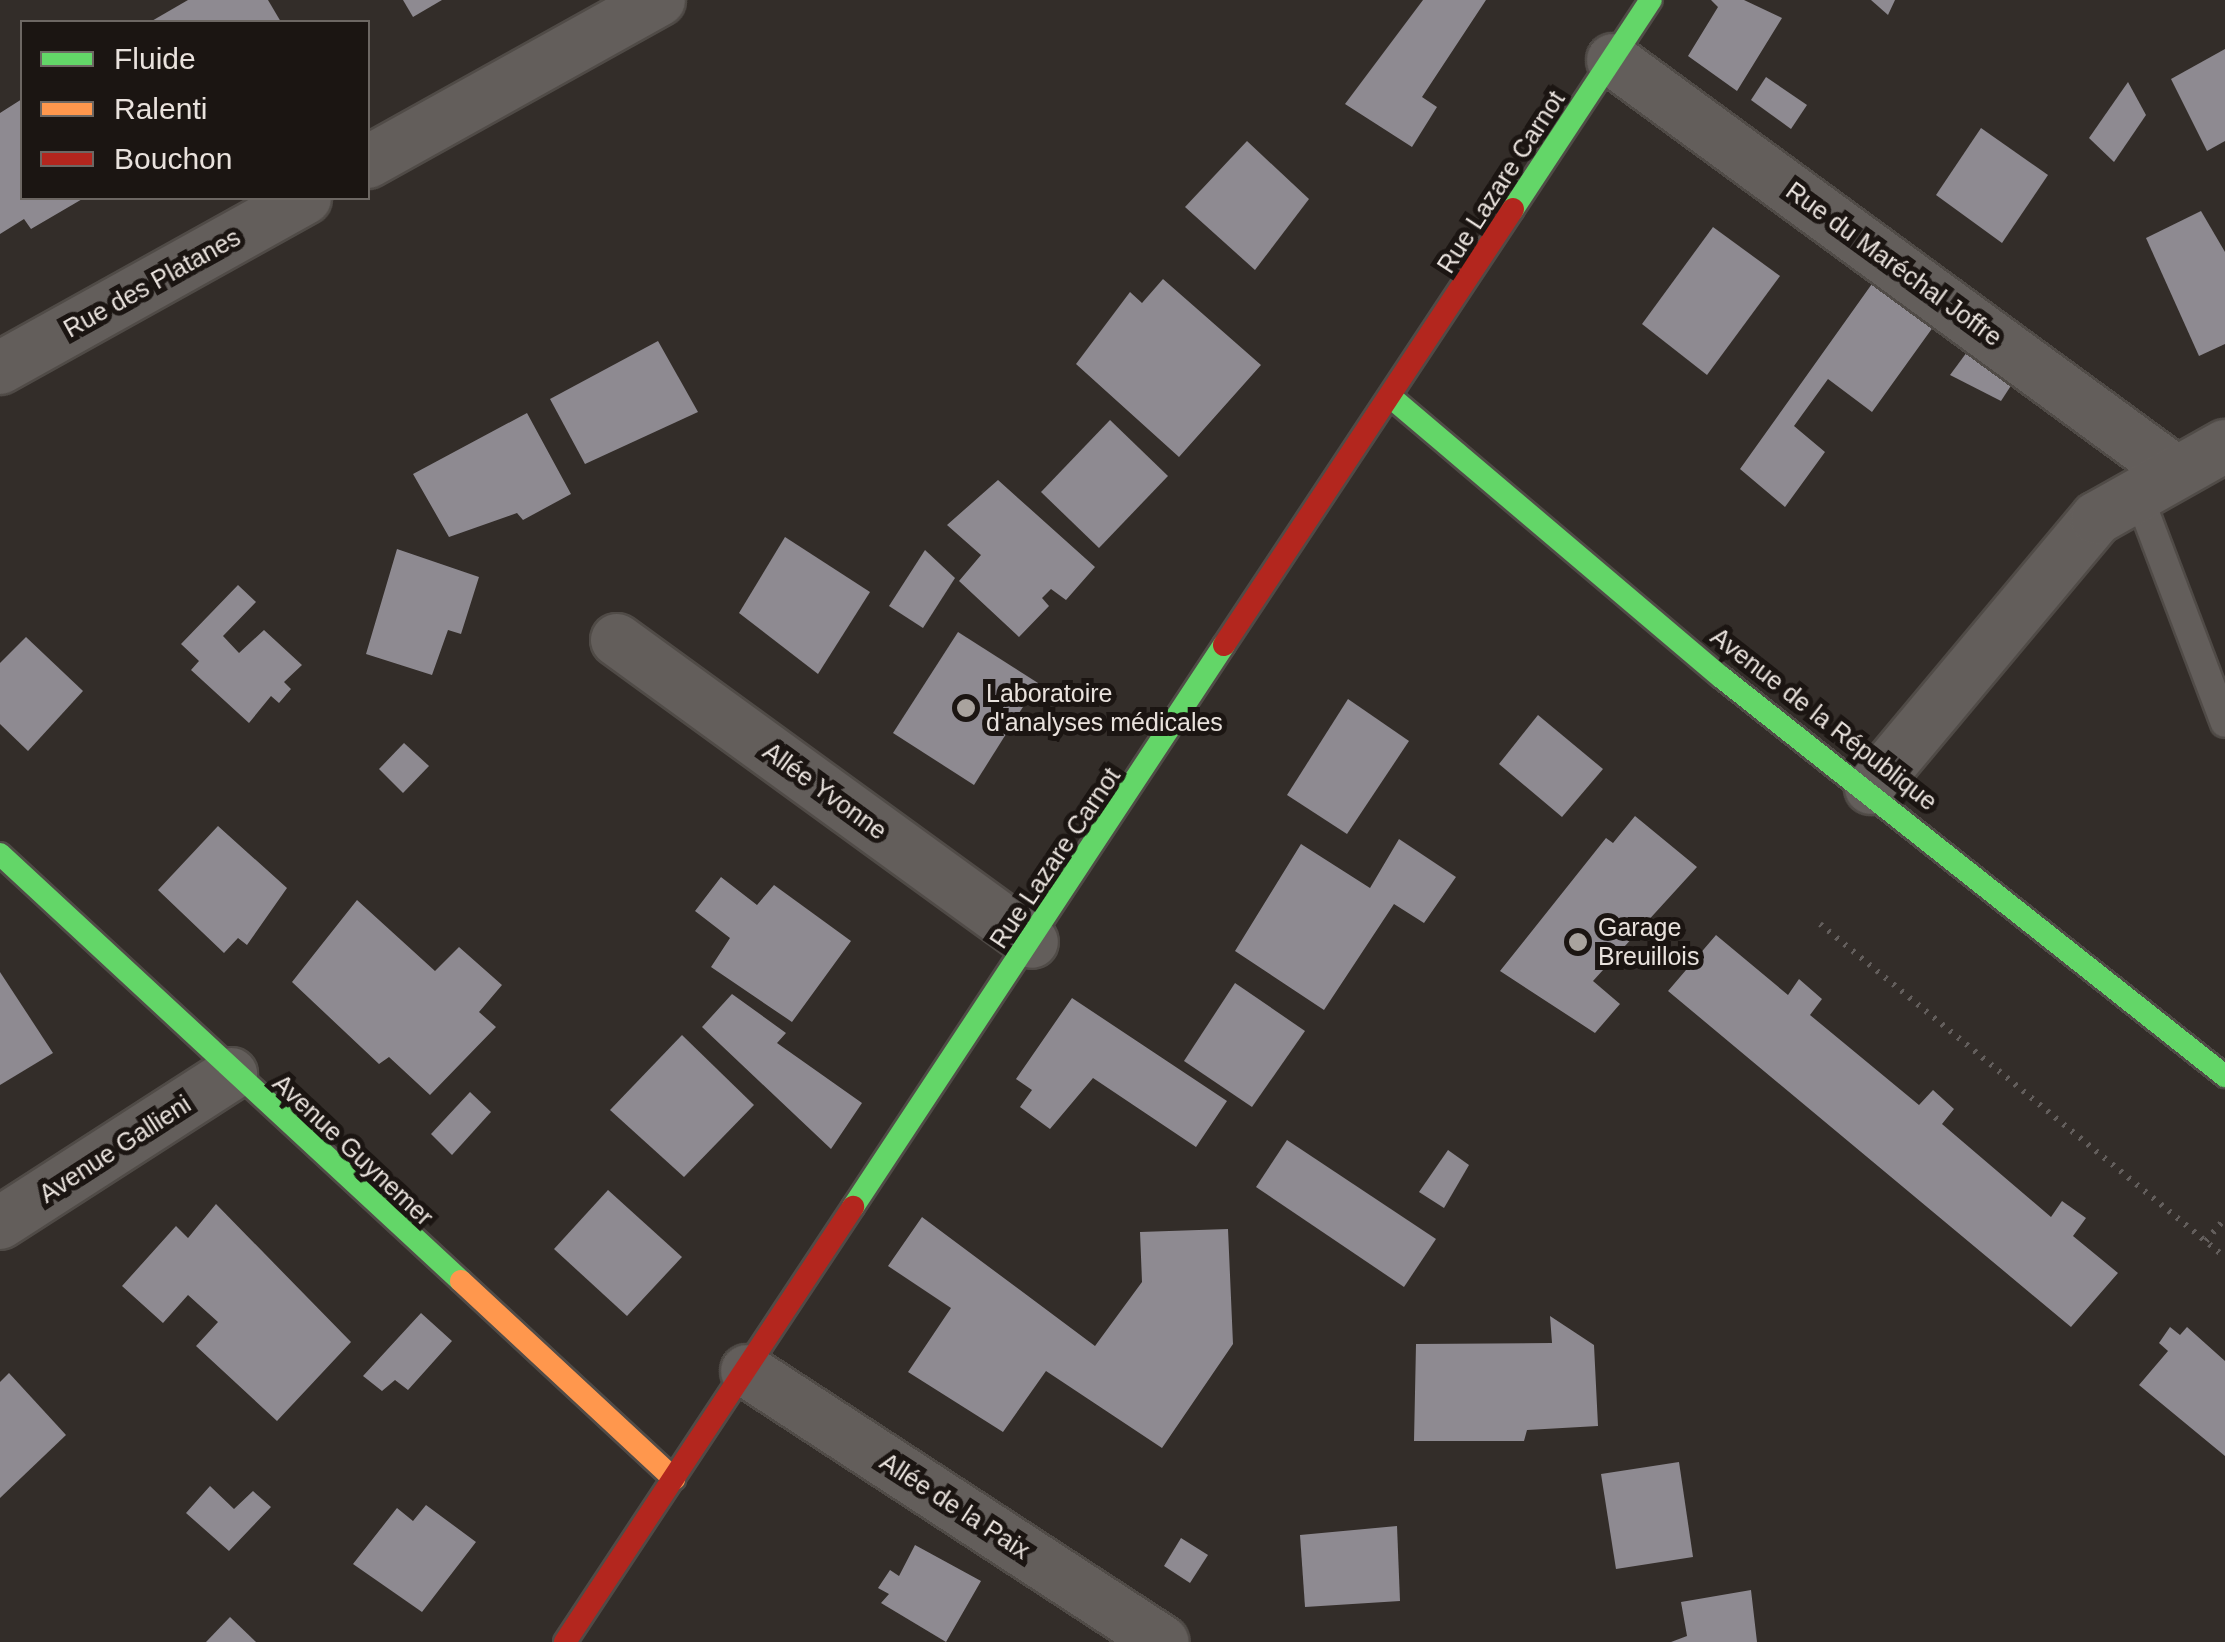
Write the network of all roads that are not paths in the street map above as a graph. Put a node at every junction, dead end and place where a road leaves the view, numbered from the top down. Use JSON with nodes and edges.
{"nodes":[{"id":1,"x":659,"y":0,"type":"edge"},
{"id":2,"x":1651,"y":0,"type":"edge"},
{"id":3,"x":1613,"y":60,"type":"junction"},
{"id":4,"x":370,"y":161,"type":"edge"},
{"id":5,"x":301,"y":200,"type":"edge"},
{"id":6,"x":0,"y":368,"type":"edge"},
{"id":7,"x":1393,"y":399,"type":"junction"},
{"id":8,"x":2225,"y":446,"type":"edge"},
{"id":9,"x":2155,"y":480,"type":"junction"},
{"id":10,"x":618,"y":640,"type":"dead end"},
{"id":11,"x":2225,"y":722,"type":"edge"},
{"id":12,"x":1872,"y":788,"type":"junction"},
{"id":13,"x":0,"y":854,"type":"edge"},
{"id":14,"x":1032,"y":942,"type":"junction"},
{"id":15,"x":231,"y":1074,"type":"junction"},
{"id":16,"x":2225,"y":1076,"type":"edge"},
{"id":17,"x":0,"y":1224,"type":"edge"},
{"id":18,"x":747,"y":1371,"type":"junction"},
{"id":19,"x":674,"y":1479,"type":"junction"},
{"id":20,"x":565,"y":1642,"type":"edge"},
{"id":21,"x":1163,"y":1642,"type":"edge"}],
"edges":[{"from":1,"to":4,"type":"street"},
{"from":2,"to":3,"type":"street","name":"Rue Lazare Carnot"},
{"from":3,"to":7,"type":"street","name":"Rue Lazare Carnot"},
{"from":3,"to":9,"type":"street","name":"Rue du Maréchal Joffre"},
{"from":5,"to":6,"type":"street","name":"Rue des Platanes"},
{"from":7,"to":12,"type":"street","name":"Avenue de la République"},
{"from":7,"to":14,"type":"street","name":"Rue Lazare Carnot"},
{"from":8,"to":9,"type":"street"},
{"from":9,"to":11,"type":"lane"},
{"from":9,"to":12,"type":"street"},
{"from":10,"to":14,"type":"street","name":"Allée Yvonne"},
{"from":12,"to":16,"type":"street","name":"Avenue de la République"},
{"from":13,"to":15,"type":"street","name":"Avenue Guynemer"},
{"from":14,"to":18,"type":"street","name":"Rue Lazare Carnot"},
{"from":15,"to":17,"type":"street","name":"Avenue Gallieni"},
{"from":15,"to":19,"type":"street","name":"Avenue Guynemer"},
{"from":18,"to":19,"type":"street","name":"Rue Lazare Carnot"},
{"from":18,"to":21,"type":"street","name":"Allée de la Paix"},
{"from":19,"to":20,"type":"street","name":"Rue Lazare Carnot"}]}
